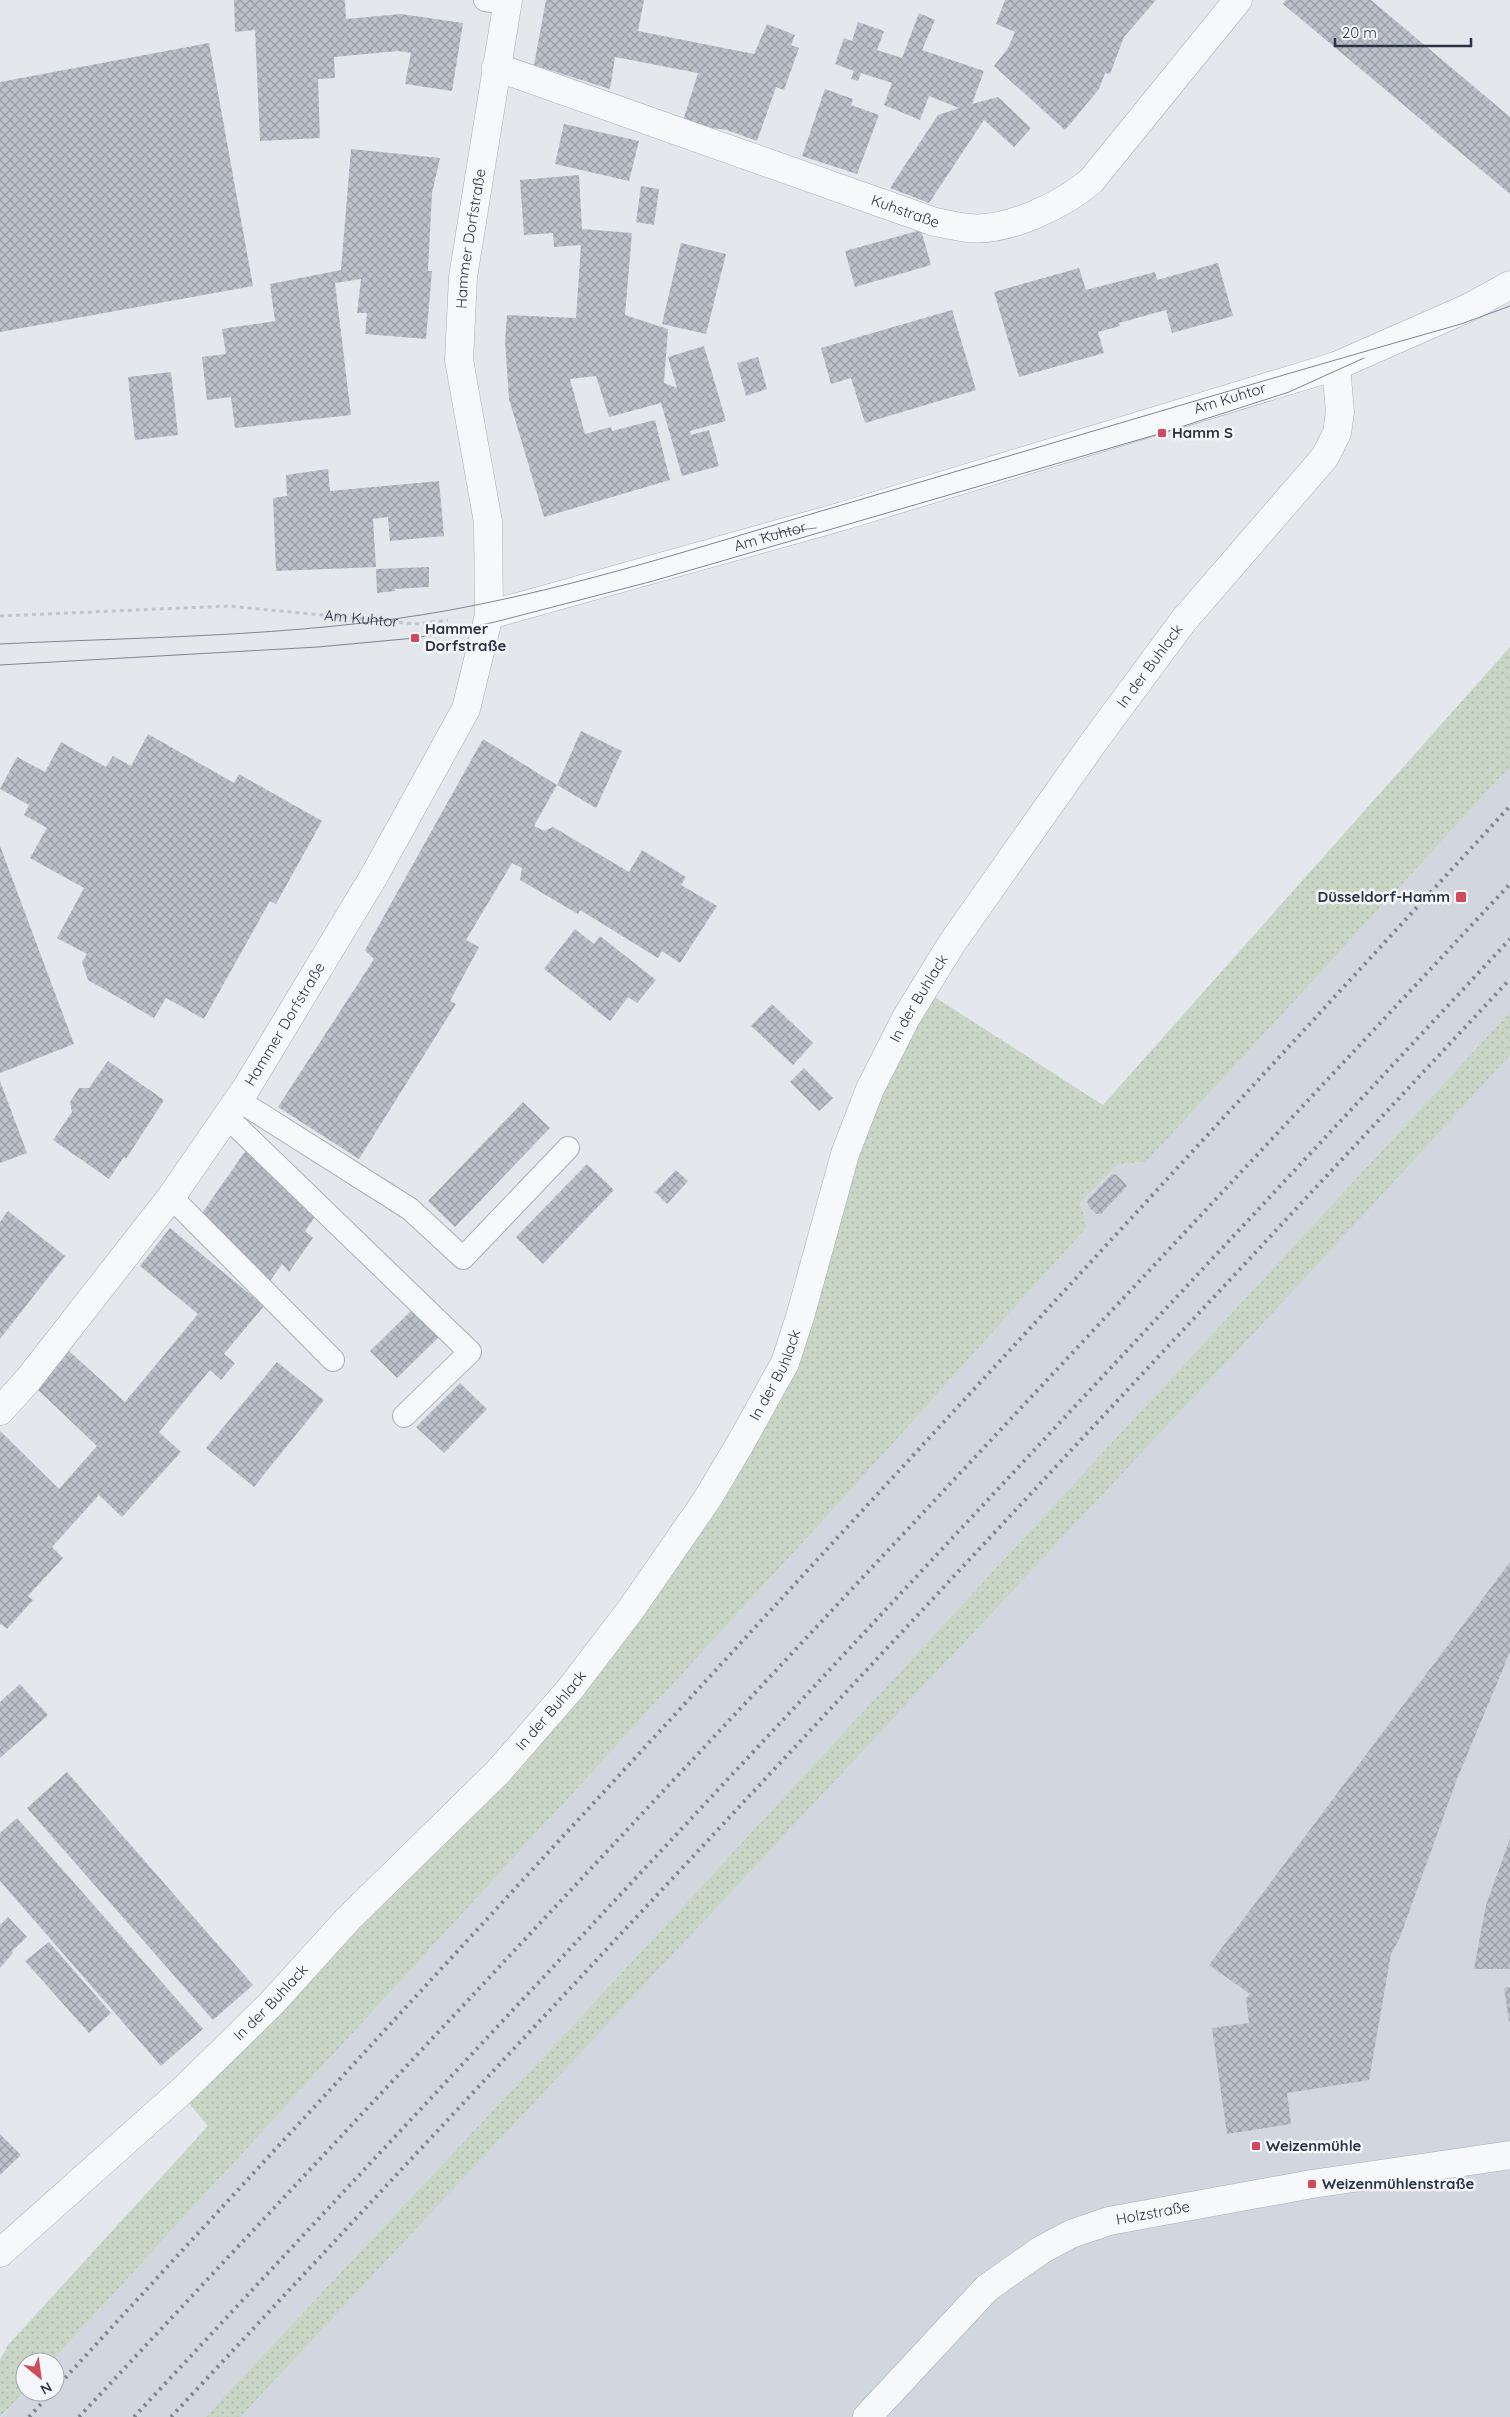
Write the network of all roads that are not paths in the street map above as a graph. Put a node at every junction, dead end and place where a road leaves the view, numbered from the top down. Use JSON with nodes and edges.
{"nodes":[{"id":1,"x":1238,"y":0,"type":"edge"},
{"id":2,"x":500,"y":1,"type":"edge"},
{"id":3,"x":496,"y":67,"type":"junction"},
{"id":4,"x":1510,"y":285,"type":"edge"},
{"id":5,"x":1336,"y":366,"type":"junction"},
{"id":6,"x":489,"y":615,"type":"junction"},
{"id":7,"x":232,"y":1108,"type":"junction"},
{"id":8,"x":568,"y":1148,"type":"dead end"},
{"id":9,"x":171,"y":1197,"type":"junction"},
{"id":10,"x":332,"y":1360,"type":"dead end"},
{"id":11,"x":0,"y":1411,"type":"edge"},
{"id":12,"x":404,"y":1416,"type":"dead end"},
{"id":13,"x":1510,"y":2155,"type":"edge"},
{"id":14,"x":0,"y":2252,"type":"edge"},
{"id":15,"x":867,"y":2417,"type":"edge"}],
"edges":[{"from":1,"to":3,"type":"street","name":"Kuhstraße"},
{"from":2,"to":3,"type":"street","name":"Hammer Dorfstraße"},
{"from":3,"to":6,"type":"street","name":"Hammer Dorfstraße"},
{"from":4,"to":5,"type":"street","name":"Am Kuhtor"},
{"from":5,"to":6,"type":"street","name":"Am Kuhtor"},
{"from":5,"to":14,"type":"street","name":"In der Buhlack"},
{"from":6,"to":7,"type":"street","name":"Hammer Dorfstraße"},
{"from":7,"to":8,"type":"lane"},
{"from":7,"to":9,"type":"street","name":"Hammer Dorfstraße"},
{"from":7,"to":12,"type":"lane"},
{"from":9,"to":10,"type":"lane"},
{"from":9,"to":11,"type":"street","name":"Hammer Dorfstraße"},
{"from":13,"to":15,"type":"street","name":"Holzstraße"}]}
